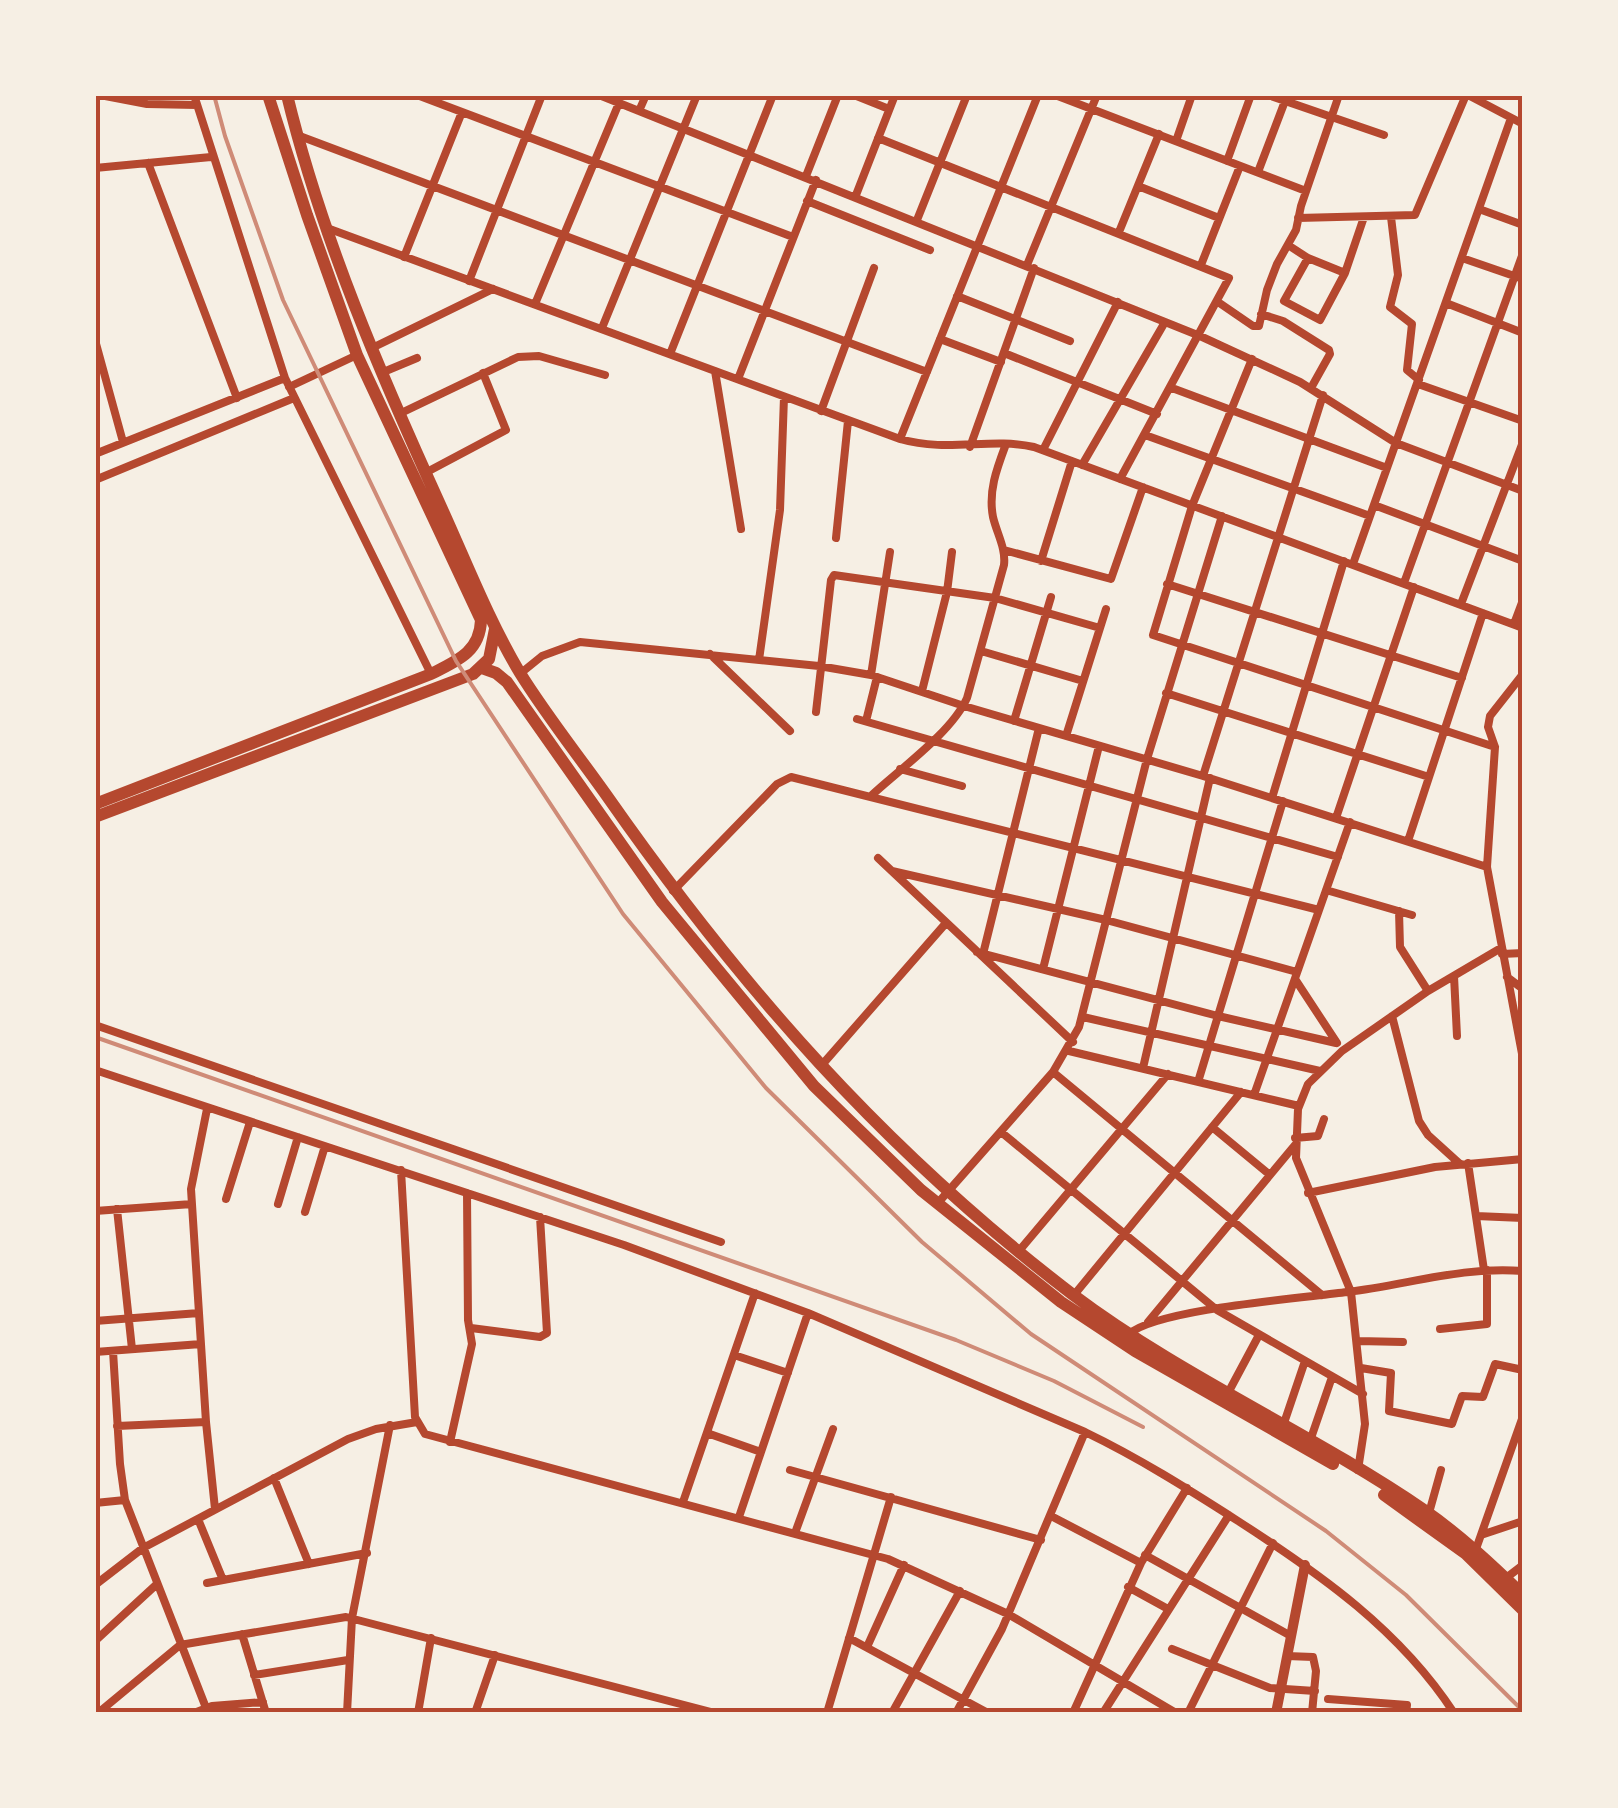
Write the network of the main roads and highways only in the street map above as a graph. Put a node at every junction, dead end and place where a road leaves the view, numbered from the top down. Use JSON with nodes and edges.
{"nodes":[{"id":1,"x":268,"y":95,"type":"edge"},
{"id":2,"x":288,"y":95,"type":"edge"},
{"id":3,"x":495,"y":625,"type":"junction"},
{"id":4,"x":482,"y":668,"type":"junction"},
{"id":5,"x":95,"y":804,"type":"edge"},
{"id":6,"x":95,"y":817,"type":"edge"},
{"id":7,"x":1523,"y":1594,"type":"edge"},
{"id":8,"x":1523,"y":1610,"type":"edge"}],
"edges":[{"from":1,"to":5,"type":"main road"},
{"from":2,"to":3,"type":"main road"},
{"from":3,"to":4,"type":"main road"},
{"from":3,"to":7,"type":"main road"},
{"from":4,"to":6,"type":"main road"},
{"from":4,"to":8,"type":"main road"}]}
